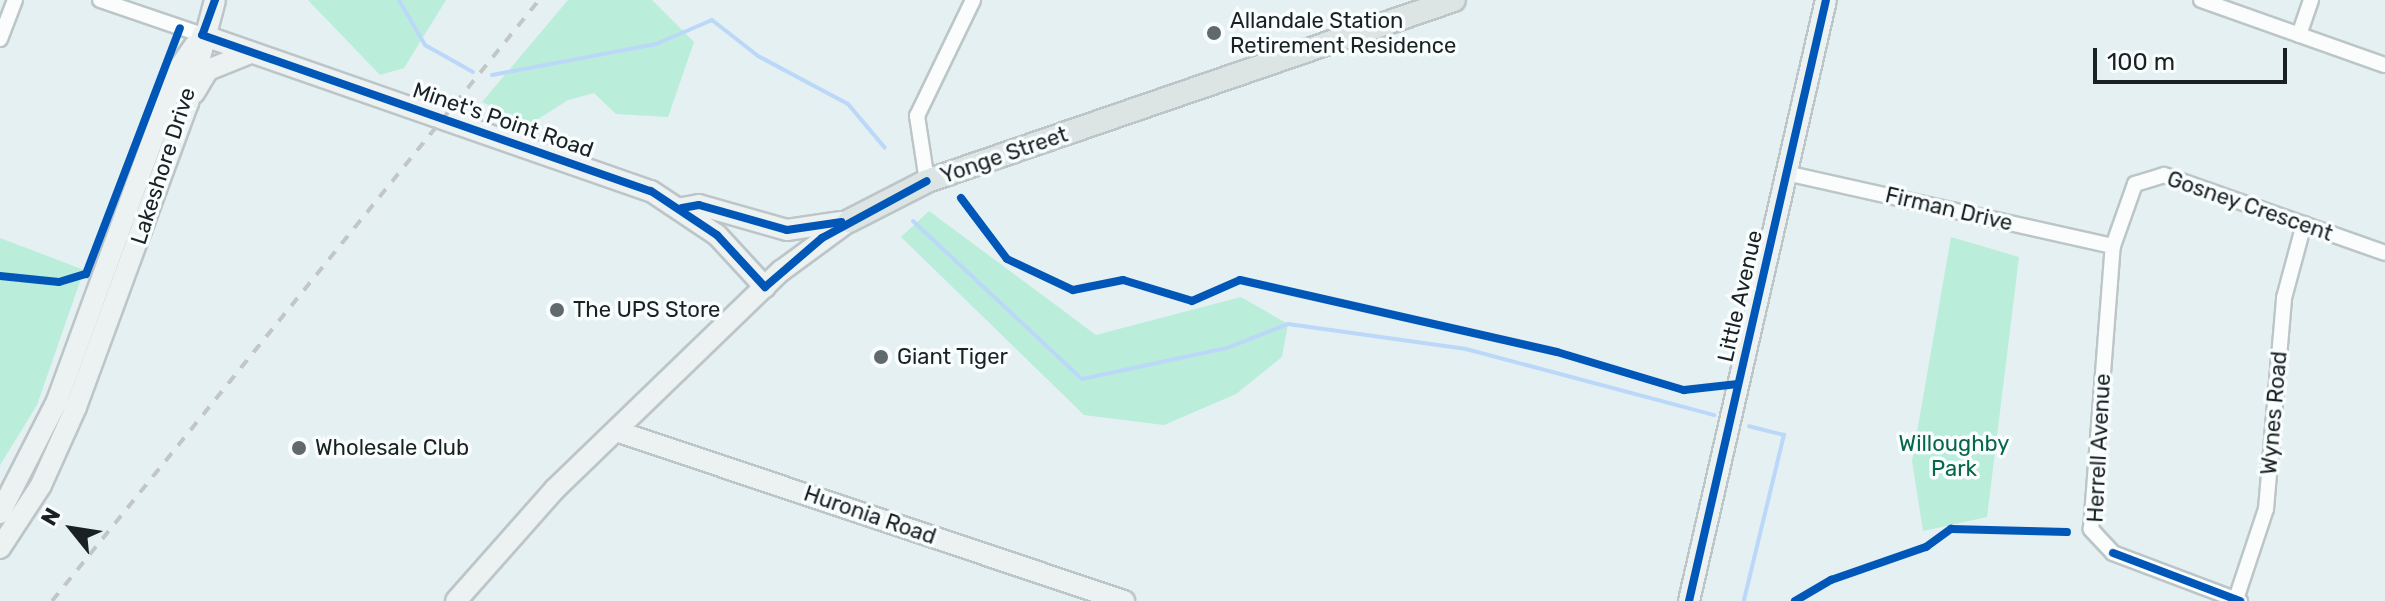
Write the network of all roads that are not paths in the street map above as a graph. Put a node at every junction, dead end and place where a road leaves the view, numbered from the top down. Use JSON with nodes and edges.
{"nodes":[{"id":1,"x":15,"y":0,"type":"edge"},
{"id":2,"x":100,"y":0,"type":"edge"},
{"id":3,"x":215,"y":0,"type":"edge"},
{"id":4,"x":973,"y":0,"type":"edge"},
{"id":5,"x":1454,"y":0,"type":"edge"},
{"id":6,"x":1826,"y":0,"type":"edge"},
{"id":7,"x":2201,"y":0,"type":"edge"},
{"id":8,"x":2311,"y":0,"type":"edge"},
{"id":9,"x":202,"y":35,"type":"junction"},
{"id":10,"x":2299,"y":35,"type":"junction"},
{"id":11,"x":0,"y":39,"type":"edge"},
{"id":12,"x":250,"y":53,"type":"junction"},
{"id":13,"x":2385,"y":65,"type":"edge"},
{"id":14,"x":188,"y":103,"type":"junction"},
{"id":15,"x":1786,"y":173,"type":"junction"},
{"id":16,"x":927,"y":181,"type":"junction"},
{"id":17,"x":682,"y":208,"type":"junction"},
{"id":18,"x":849,"y":221,"type":"junction"},
{"id":19,"x":2304,"y":224,"type":"junction"},
{"id":20,"x":2113,"y":246,"type":"junction"},
{"id":21,"x":2385,"y":253,"type":"edge"},
{"id":22,"x":765,"y":287,"type":"junction"},
{"id":23,"x":616,"y":431,"type":"junction"},
{"id":24,"x":0,"y":513,"type":"edge"},
{"id":25,"x":0,"y":548,"type":"edge"},
{"id":26,"x":2238,"y":600,"type":"edge"},
{"id":27,"x":456,"y":601,"type":"edge"},
{"id":28,"x":1124,"y":601,"type":"edge"},
{"id":29,"x":1689,"y":601,"type":"edge"}],
"edges":[{"from":1,"to":11,"type":"street"},
{"from":2,"to":9,"type":"street","name":"Minet's Point Road"},
{"from":3,"to":9,"type":"main road"},
{"from":4,"to":16,"type":"street"},
{"from":5,"to":16,"type":"main road","name":"Yonge Street"},
{"from":6,"to":15,"type":"main road","name":"Little Avenue"},
{"from":7,"to":10,"type":"street"},
{"from":8,"to":10,"type":"street"},
{"from":9,"to":12,"type":"main road","name":"Minet's Point Road"},
{"from":9,"to":14,"type":"main road","name":"Lakeshore Drive"},
{"from":9,"to":24,"type":"main road","name":"Lakeshore Drive"},
{"from":10,"to":13,"type":"street"},
{"from":12,"to":14,"type":"main road"},
{"from":12,"to":17,"type":"main road","name":"Minet's Point Road"},
{"from":14,"to":25,"type":"main road","name":"Lakeshore Drive"},
{"from":15,"to":20,"type":"street","name":"Firman Drive"},
{"from":15,"to":29,"type":"main road","name":"Little Avenue"},
{"from":16,"to":18,"type":"main road","name":"Yonge Street"},
{"from":17,"to":18,"type":"main road"},
{"from":17,"to":22,"type":"main road","name":"Minet's Point Road"},
{"from":18,"to":22,"type":"main road","name":"Yonge Street"},
{"from":19,"to":20,"type":"street","name":"Gosney Crescent"},
{"from":19,"to":21,"type":"street","name":"Gosney Crescent"},
{"from":19,"to":26,"type":"street","name":"Wynes Road"},
{"from":20,"to":26,"type":"street","name":"Herrell Avenue"},
{"from":22,"to":23,"type":"main road","name":"Yonge Street"},
{"from":23,"to":27,"type":"main road","name":"Yonge Street"},
{"from":23,"to":28,"type":"main road","name":"Huronia Road"}]}
